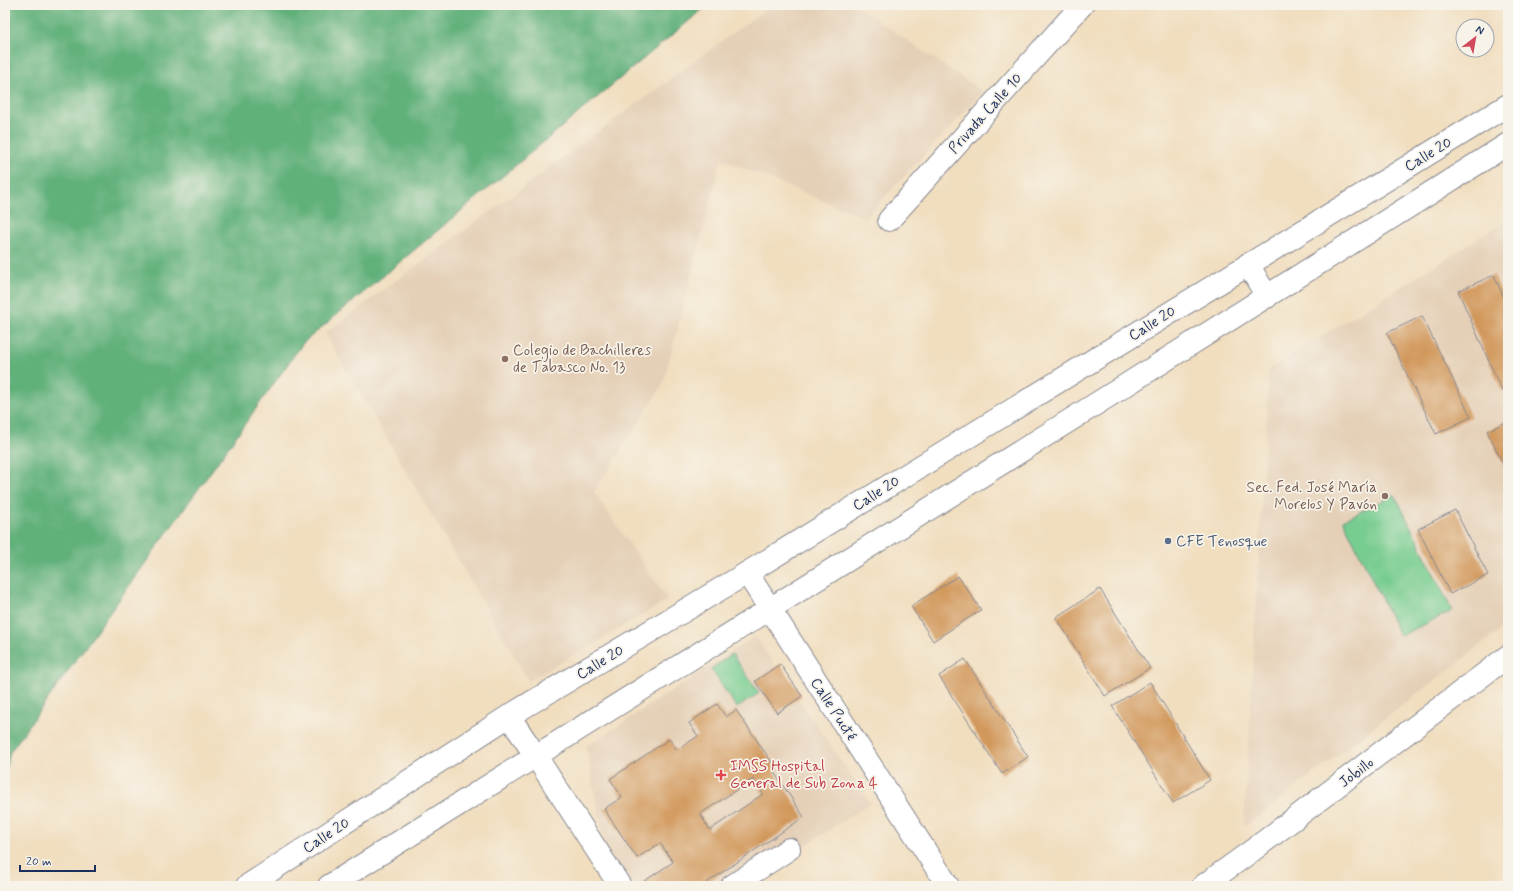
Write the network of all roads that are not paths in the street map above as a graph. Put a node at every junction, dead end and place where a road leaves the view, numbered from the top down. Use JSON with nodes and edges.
{"nodes":[{"id":1,"x":1082,"y":5,"type":"edge"},
{"id":2,"x":1508,"y":105,"type":"edge"},
{"id":3,"x":1508,"y":144,"type":"edge"},
{"id":4,"x":889,"y":220,"type":"dead end"},
{"id":5,"x":1248,"y":264,"type":"junction"},
{"id":6,"x":1267,"y":297,"type":"junction"},
{"id":7,"x":746,"y":573,"type":"junction"},
{"id":8,"x":769,"y":608,"type":"junction"},
{"id":9,"x":1508,"y":656,"type":"edge"},
{"id":10,"x":509,"y":716,"type":"junction"},
{"id":11,"x":535,"y":756,"type":"junction"},
{"id":12,"x":789,"y":849,"type":"dead end"},
{"id":13,"x":247,"y":886,"type":"edge"},
{"id":14,"x":329,"y":886,"type":"edge"},
{"id":15,"x":620,"y":886,"type":"edge"},
{"id":16,"x":732,"y":886,"type":"edge"},
{"id":17,"x":948,"y":886,"type":"edge"},
{"id":18,"x":1203,"y":886,"type":"edge"}],
"edges":[{"from":1,"to":4,"type":"main road","name":"Privada Calle 10"},
{"from":2,"to":5,"type":"main road","name":"Calle 20"},
{"from":3,"to":6,"type":"main road"},
{"from":5,"to":6,"type":"main road"},
{"from":5,"to":7,"type":"main road","name":"Calle 20"},
{"from":6,"to":8,"type":"main road"},
{"from":7,"to":8,"type":"main road","name":"Calle Pucté"},
{"from":7,"to":10,"type":"main road","name":"Calle 20"},
{"from":8,"to":11,"type":"main road"},
{"from":8,"to":17,"type":"main road","name":"Calle Pucté"},
{"from":9,"to":18,"type":"main road","name":"Jobillo"},
{"from":10,"to":11,"type":"main road"},
{"from":10,"to":13,"type":"main road","name":"Calle 20"},
{"from":11,"to":14,"type":"main road"},
{"from":11,"to":15,"type":"main road"},
{"from":12,"to":16,"type":"main road"}]}
